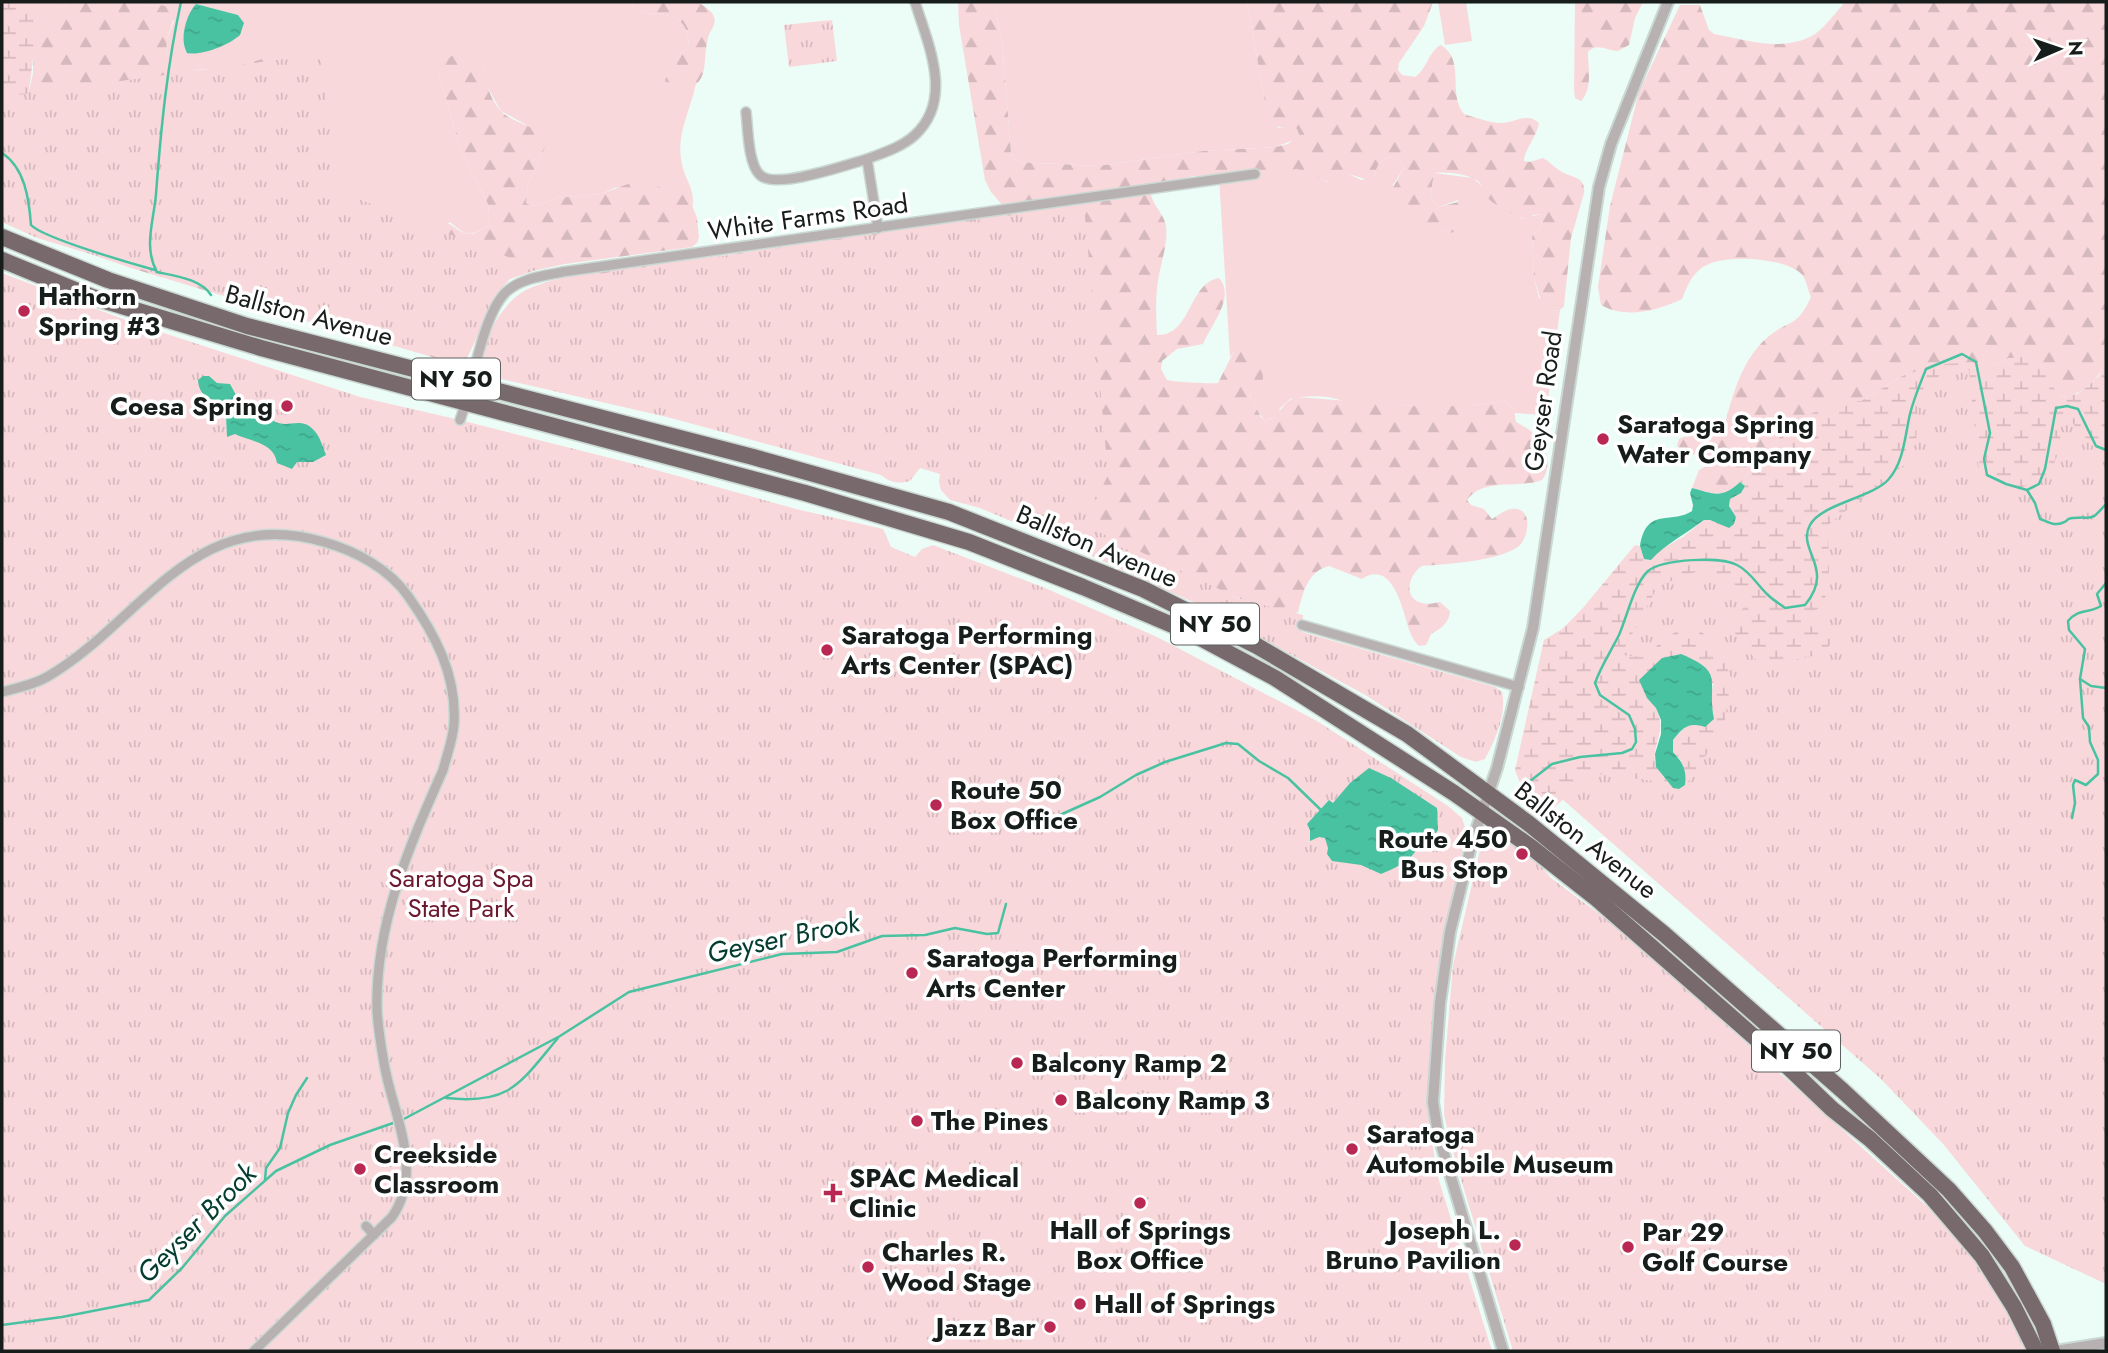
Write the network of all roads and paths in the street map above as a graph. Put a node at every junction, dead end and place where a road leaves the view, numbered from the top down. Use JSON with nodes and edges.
{"nodes":[{"id":1,"x":915,"y":2,"type":"edge"},
{"id":2,"x":1668,"y":2,"type":"edge"},
{"id":3,"x":746,"y":112,"type":"dead end"},
{"id":4,"x":867,"y":159,"type":"junction"},
{"id":5,"x":1255,"y":174,"type":"dead end"},
{"id":6,"x":878,"y":228,"type":"junction"},
{"id":7,"x":3,"y":239,"type":"edge"},
{"id":8,"x":2,"y":260,"type":"edge"},
{"id":9,"x":472,"y":383,"type":"junction"},
{"id":10,"x":463,"y":412,"type":"junction"},
{"id":11,"x":1302,"y":625,"type":"dead end"},
{"id":12,"x":1519,"y":687,"type":"junction"},
{"id":13,"x":2,"y":692,"type":"edge"},
{"id":14,"x":1488,"y":794,"type":"junction"},
{"id":15,"x":1482,"y":812,"type":"junction"},
{"id":16,"x":366,"y":1226,"type":"dead end"},
{"id":17,"x":374,"y":1235,"type":"junction"},
{"id":18,"x":2106,"y":1343,"type":"edge"},
{"id":19,"x":254,"y":1351,"type":"edge"},
{"id":20,"x":1503,"y":1351,"type":"edge"},
{"id":21,"x":2036,"y":1351,"type":"edge"},
{"id":22,"x":2054,"y":1351,"type":"edge"}],
"edges":[{"from":1,"to":4,"type":"street"},
{"from":2,"to":12,"type":"street","name":"Geyser Road"},
{"from":3,"to":4,"type":"street"},
{"from":4,"to":6,"type":"street"},
{"from":5,"to":6,"type":"street","name":"White Farms Road"},
{"from":6,"to":9,"type":"street","name":"White Farms Road"},
{"from":7,"to":9,"type":"highway","name":"Ballston Avenue","number":"NY 50"},
{"from":8,"to":10,"type":"highway","name":"Ballston Avenue","number":"NY 50"},
{"from":9,"to":10,"type":"street","name":"White Farms Road"},
{"from":9,"to":14,"type":"highway","name":"Ballston Avenue","number":"NY 50"},
{"from":10,"to":15,"type":"highway","name":"Ballston Avenue","number":"NY 50"},
{"from":11,"to":12,"type":"street"},
{"from":12,"to":14,"type":"street","name":"Geyser Road"},
{"from":13,"to":17,"type":"street"},
{"from":14,"to":15,"type":"street","name":"Geyser Road"},
{"from":14,"to":22,"type":"highway","name":"Ballston Avenue","number":"NY 50"},
{"from":15,"to":20,"type":"street","name":"Geyser Road"},
{"from":15,"to":21,"type":"highway","name":"Ballston Avenue","number":"NY 50"},
{"from":16,"to":17,"type":"street"},
{"from":17,"to":19,"type":"street"},
{"from":18,"to":22,"type":"street"}]}
